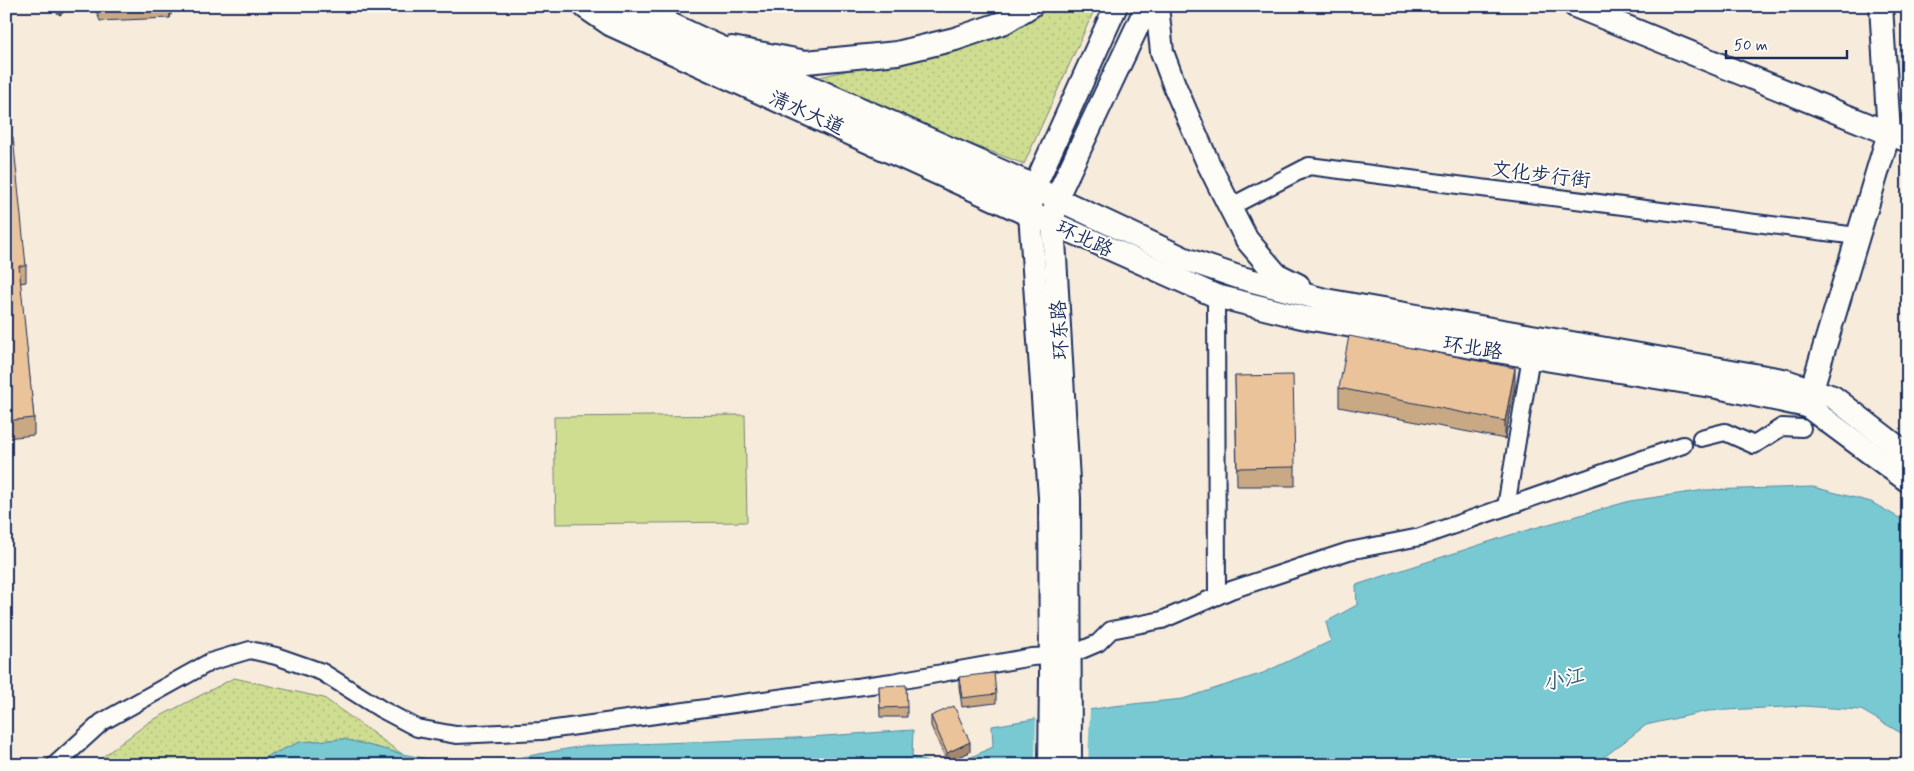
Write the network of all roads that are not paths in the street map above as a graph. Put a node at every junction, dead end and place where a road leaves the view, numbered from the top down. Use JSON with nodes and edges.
{"nodes":[{"id":1,"x":587,"y":6,"type":"edge"},
{"id":2,"x":627,"y":6,"type":"edge"},
{"id":3,"x":1031,"y":6,"type":"edge"},
{"id":4,"x":1116,"y":6,"type":"edge"},
{"id":5,"x":1147,"y":6,"type":"edge"},
{"id":6,"x":1157,"y":6,"type":"edge"},
{"id":7,"x":1575,"y":6,"type":"edge"},
{"id":8,"x":1881,"y":6,"type":"edge"},
{"id":9,"x":668,"y":15,"type":"edge"},
{"id":10,"x":704,"y":42,"type":"junction"},
{"id":11,"x":1898,"y":137,"type":"edge"},
{"id":12,"x":1043,"y":206,"type":"junction"},
{"id":13,"x":1230,"y":207,"type":"junction"},
{"id":14,"x":1857,"y":236,"type":"junction"},
{"id":15,"x":1216,"y":296,"type":"junction"},
{"id":16,"x":1325,"y":300,"type":"junction"},
{"id":17,"x":1532,"y":356,"type":"junction"},
{"id":18,"x":1809,"y":398,"type":"junction"},
{"id":19,"x":1802,"y":428,"type":"dead end"},
{"id":20,"x":1700,"y":438,"type":"dead end"},
{"id":21,"x":1684,"y":445,"type":"dead end"},
{"id":22,"x":1908,"y":455,"type":"edge"},
{"id":23,"x":1908,"y":481,"type":"edge"},
{"id":24,"x":1506,"y":507,"type":"junction"},
{"id":25,"x":1217,"y":596,"type":"junction"},
{"id":26,"x":1061,"y":665,"type":"junction"},
{"id":27,"x":54,"y":765,"type":"edge"},
{"id":28,"x":1050,"y":765,"type":"edge"},
{"id":29,"x":1070,"y":765,"type":"edge"}],
"edges":[{"from":1,"to":12,"type":"main road","name":"清水大道"},
{"from":2,"to":9,"type":"main road","name":"清水大道"},
{"from":3,"to":10,"type":"main road"},
{"from":4,"to":12,"type":"main road"},
{"from":5,"to":12,"type":"main road"},
{"from":6,"to":13,"type":"main road"},
{"from":7,"to":11,"type":"main road"},
{"from":8,"to":11,"type":"main road"},
{"from":9,"to":10,"type":"main road","name":"清水大道"},
{"from":10,"to":12,"type":"main road","name":"清水大道"},
{"from":11,"to":14,"type":"main road"},
{"from":12,"to":15,"type":"main road","name":"环北路"},
{"from":12,"to":16,"type":"main road","name":"环北路"},
{"from":12,"to":26,"type":"main road"},
{"from":13,"to":14,"type":"street","name":"文化步行街"},
{"from":13,"to":16,"type":"main road"},
{"from":14,"to":18,"type":"main road"},
{"from":15,"to":17,"type":"main road","name":"环北路"},
{"from":15,"to":25,"type":"street"},
{"from":16,"to":18,"type":"main road","name":"环北路"},
{"from":17,"to":18,"type":"main road","name":"环北路"},
{"from":17,"to":24,"type":"street"},
{"from":18,"to":22,"type":"main road","name":"环北路"},
{"from":18,"to":23,"type":"main road","name":"环北路"},
{"from":19,"to":20,"type":"street"},
{"from":21,"to":24,"type":"street"},
{"from":24,"to":25,"type":"street"},
{"from":25,"to":26,"type":"street"},
{"from":26,"to":27,"type":"street"},
{"from":26,"to":28,"type":"main road"},
{"from":26,"to":29,"type":"main road"}]}
